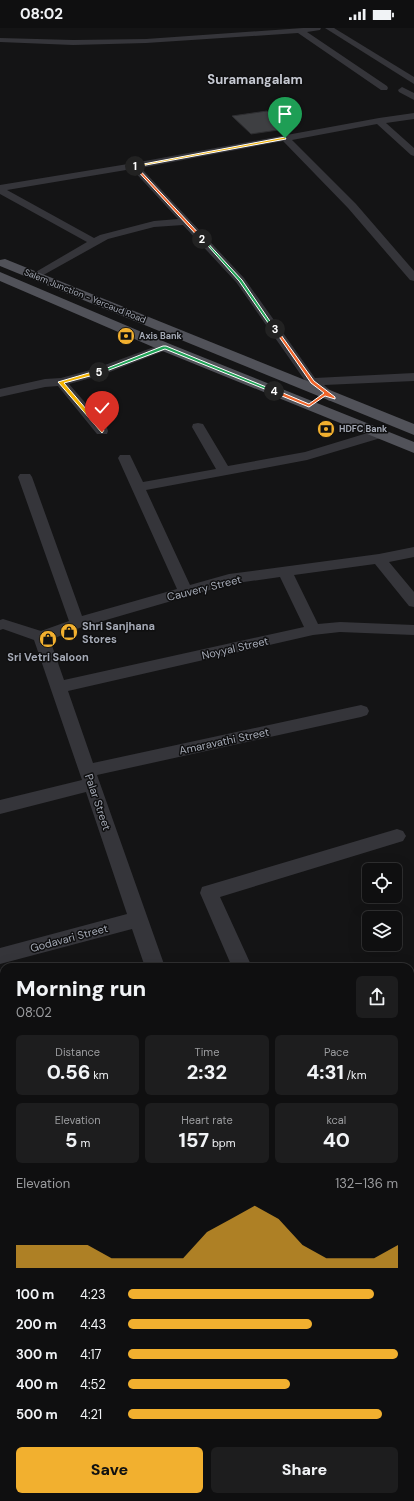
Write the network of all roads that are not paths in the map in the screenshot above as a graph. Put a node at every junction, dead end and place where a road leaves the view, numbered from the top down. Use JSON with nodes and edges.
{"nodes":[{"id":1,"x":220,"y":28,"type":"edge"},
{"id":2,"x":269,"y":28,"type":"edge"},
{"id":3,"x":314,"y":28,"type":"edge"},
{"id":4,"x":329,"y":28,"type":"edge"},
{"id":5,"x":300,"y":31,"type":"junction"},
{"id":6,"x":276,"y":33,"type":"junction"},
{"id":7,"x":227,"y":36,"type":"junction"},
{"id":8,"x":0,"y":40,"type":"edge"},
{"id":9,"x":414,"y":70,"type":"edge"},
{"id":10,"x":401,"y":73,"type":"junction"},
{"id":11,"x":414,"y":81,"type":"edge"},
{"id":12,"x":384,"y":88,"type":"dead end"},
{"id":13,"x":402,"y":90,"type":"dead end"},
{"id":14,"x":414,"y":97,"type":"edge"},
{"id":15,"x":414,"y":116,"type":"edge"},
{"id":16,"x":379,"y":121,"type":"junction"},
{"id":17,"x":285,"y":138,"type":"junction"},
{"id":18,"x":414,"y":153,"type":"edge"},
{"id":19,"x":134,"y":166,"type":"junction"},
{"id":20,"x":0,"y":189,"type":"edge"},
{"id":21,"x":186,"y":222,"type":"junction"},
{"id":22,"x":94,"y":242,"type":"junction"},
{"id":23,"x":0,"y":261,"type":"edge"},
{"id":24,"x":414,"y":262,"type":"edge"},
{"id":25,"x":402,"y":265,"type":"junction"},
{"id":26,"x":38,"y":275,"type":"junction"},
{"id":27,"x":0,"y":276,"type":"edge"},
{"id":28,"x":414,"y":278,"type":"edge"},
{"id":29,"x":165,"y":347,"type":"junction"},
{"id":30,"x":414,"y":377,"type":"edge"},
{"id":31,"x":61,"y":382,"type":"junction"},
{"id":32,"x":312,"y":382,"type":"junction"},
{"id":33,"x":0,"y":393,"type":"edge"},
{"id":34,"x":328,"y":396,"type":"junction"},
{"id":35,"x":309,"y":406,"type":"junction"},
{"id":36,"x":198,"y":426,"type":"dead end"},
{"id":37,"x":414,"y":430,"type":"edge"},
{"id":38,"x":102,"y":432,"type":"dead end"},
{"id":39,"x":379,"y":434,"type":"junction"},
{"id":40,"x":414,"y":448,"type":"edge"},
{"id":41,"x":125,"y":458,"type":"dead end"},
{"id":42,"x":224,"y":471,"type":"junction"},
{"id":43,"x":25,"y":477,"type":"dead end"},
{"id":44,"x":138,"y":487,"type":"junction"},
{"id":45,"x":414,"y":552,"type":"edge"},
{"id":46,"x":379,"y":559,"type":"junction"},
{"id":47,"x":286,"y":572,"type":"junction"},
{"id":48,"x":186,"y":592,"type":"junction"},
{"id":49,"x":414,"y":602,"type":"edge"},
{"id":50,"x":1,"y":622,"type":"edge"},
{"id":51,"x":77,"y":623,"type":"junction"},
{"id":52,"x":313,"y":630,"type":"junction"},
{"id":53,"x":414,"y":630,"type":"edge"},
{"id":54,"x":41,"y":637,"type":"junction"},
{"id":55,"x":58,"y":687,"type":"junction"},
{"id":56,"x":361,"y":711,"type":"dead end"},
{"id":57,"x":89,"y":778,"type":"junction"},
{"id":58,"x":0,"y":807,"type":"edge"},
{"id":59,"x":397,"y":836,"type":"dead end"},
{"id":60,"x":138,"y":919,"type":"junction"},
{"id":61,"x":0,"y":956,"type":"edge"},
{"id":62,"x":154,"y":963,"type":"edge"},
{"id":63,"x":240,"y":963,"type":"edge"}],
"edges":[{"from":1,"to":7,"type":"street"},
{"from":2,"to":6,"type":"street"},
{"from":3,"to":5,"type":"street"},
{"from":4,"to":10,"type":"street"},
{"from":5,"to":6,"type":"street"},
{"from":5,"to":12,"type":"street"},
{"from":6,"to":7,"type":"street"},
{"from":7,"to":8,"type":"street"},
{"from":9,"to":10,"type":"street"},
{"from":10,"to":11,"type":"street"},
{"from":13,"to":14,"type":"street"},
{"from":15,"to":16,"type":"street"},
{"from":16,"to":17,"type":"street"},
{"from":16,"to":18,"type":"street"},
{"from":17,"to":19,"type":"street"},
{"from":17,"to":25,"type":"street"},
{"from":19,"to":20,"type":"street"},
{"from":19,"to":21,"type":"street"},
{"from":20,"to":22,"type":"street"},
{"from":21,"to":22,"type":"street"},
{"from":21,"to":32,"type":"street"},
{"from":22,"to":26,"type":"street"},
{"from":23,"to":26,"type":"main road","name":"Salem Junction - Yercaud Road"},
{"from":24,"to":25,"type":"street"},
{"from":25,"to":28,"type":"street"},
{"from":26,"to":34,"type":"main road","name":"Salem Junction - Yercaud Road"},
{"from":27,"to":29,"type":"main road"},
{"from":29,"to":31,"type":"street"},
{"from":29,"to":35,"type":"main road"},
{"from":30,"to":32,"type":"street"},
{"from":31,"to":33,"type":"street"},
{"from":31,"to":38,"type":"street"},
{"from":32,"to":34,"type":"street"},
{"from":34,"to":35,"type":"main road"},
{"from":34,"to":37,"type":"main road","name":"Salem Junction - Yercaud Road"},
{"from":35,"to":39,"type":"main road"},
{"from":36,"to":42,"type":"street"},
{"from":39,"to":40,"type":"main road"},
{"from":39,"to":42,"type":"street"},
{"from":41,"to":44,"type":"street"},
{"from":42,"to":44,"type":"street"},
{"from":43,"to":51,"type":"street"},
{"from":44,"to":48,"type":"street"},
{"from":45,"to":46,"type":"street","name":"Cauvery Street"},
{"from":46,"to":47,"type":"street","name":"Cauvery Street"},
{"from":46,"to":49,"type":"street"},
{"from":47,"to":48,"type":"street","name":"Cauvery Street"},
{"from":47,"to":52,"type":"street"},
{"from":48,"to":51,"type":"street","name":"Cauvery Street"},
{"from":50,"to":54,"type":"street"},
{"from":51,"to":54,"type":"street","name":"Cauvery Street"},
{"from":52,"to":53,"type":"street","name":"Noyyal Street"},
{"from":52,"to":55,"type":"street","name":"Noyyal Street"},
{"from":54,"to":55,"type":"street","name":"Palar Street"},
{"from":55,"to":57,"type":"street","name":"Palar Street"},
{"from":56,"to":57,"type":"street","name":"Amaravathi Street"},
{"from":57,"to":58,"type":"street","name":"Amaravathi Street"},
{"from":57,"to":60,"type":"street","name":"Palar Street"},
{"from":59,"to":63,"type":"street"},
{"from":60,"to":61,"type":"street","name":"Godavari Street"},
{"from":60,"to":62,"type":"street","name":"Palar Street"}]}
